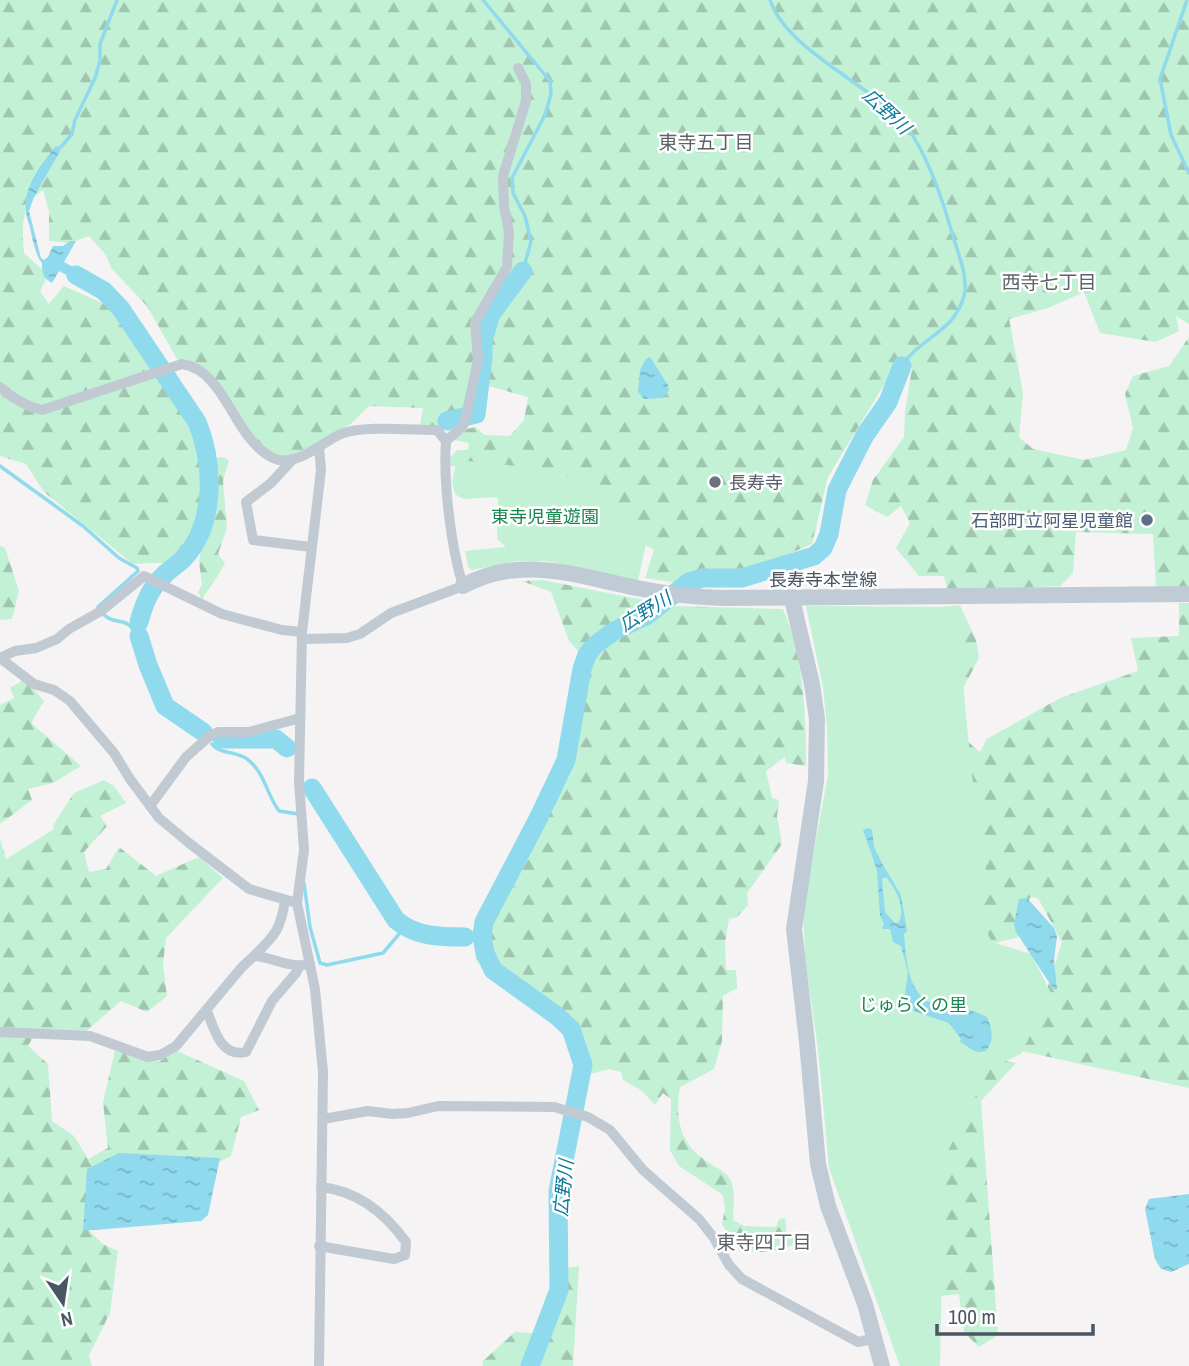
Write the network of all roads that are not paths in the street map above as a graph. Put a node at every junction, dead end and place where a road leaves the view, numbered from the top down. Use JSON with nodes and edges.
{"nodes":[{"id":1,"x":518,"y":68,"type":"dead end"},
{"id":2,"x":0,"y":387,"type":"edge"},
{"id":3,"x":446,"y":441,"type":"junction"},
{"id":4,"x":319,"y":447,"type":"junction"},
{"id":5,"x":293,"y":459,"type":"junction"},
{"id":6,"x":312,"y":547,"type":"junction"},
{"id":7,"x":463,"y":586,"type":"junction"},
{"id":8,"x":1189,"y":594,"type":"edge"},
{"id":9,"x":792,"y":599,"type":"junction"},
{"id":10,"x":302,"y":636,"type":"junction"},
{"id":11,"x":300,"y":718,"type":"junction"},
{"id":12,"x":150,"y":806,"type":"junction"},
{"id":13,"x":285,"y":901,"type":"junction"},
{"id":14,"x":297,"y":903,"type":"junction"},
{"id":15,"x":254,"y":956,"type":"junction"},
{"id":16,"x":304,"y":966,"type":"junction"},
{"id":17,"x":207,"y":1011,"type":"junction"},
{"id":18,"x":0,"y":1032,"type":"edge"},
{"id":19,"x":323,"y":1119,"type":"junction"},
{"id":20,"x":321,"y":1187,"type":"junction"},
{"id":21,"x":319,"y":1246,"type":"junction"},
{"id":22,"x":876,"y":1338,"type":"junction"},
{"id":23,"x":319,"y":1366,"type":"edge"},
{"id":24,"x":882,"y":1366,"type":"edge"}],
"edges":[{"from":1,"to":3,"type":"street"},
{"from":2,"to":5,"type":"street"},
{"from":3,"to":4,"type":"street"},
{"from":3,"to":7,"type":"street"},
{"from":4,"to":5,"type":"street"},
{"from":4,"to":6,"type":"street"},
{"from":5,"to":6,"type":"street"},
{"from":6,"to":10,"type":"street"},
{"from":7,"to":9,"type":"street","name":"長寿寺本堂線"},
{"from":7,"to":10,"type":"street"},
{"from":8,"to":9,"type":"street","name":"長寿寺本堂線"},
{"from":9,"to":22,"type":"street"},
{"from":10,"to":11,"type":"street"},
{"from":10,"to":12,"type":"street"},
{"from":11,"to":12,"type":"street"},
{"from":11,"to":14,"type":"street"},
{"from":12,"to":13,"type":"street"},
{"from":13,"to":14,"type":"street"},
{"from":13,"to":15,"type":"street"},
{"from":14,"to":16,"type":"street"},
{"from":15,"to":16,"type":"street"},
{"from":15,"to":17,"type":"street"},
{"from":16,"to":17,"type":"street"},
{"from":16,"to":19,"type":"street"},
{"from":17,"to":18,"type":"street"},
{"from":19,"to":20,"type":"street"},
{"from":19,"to":22,"type":"street"},
{"from":20,"to":21,"type":"street"},
{"from":20,"to":21,"type":"street"},
{"from":21,"to":23,"type":"street"},
{"from":22,"to":24,"type":"street"}]}
